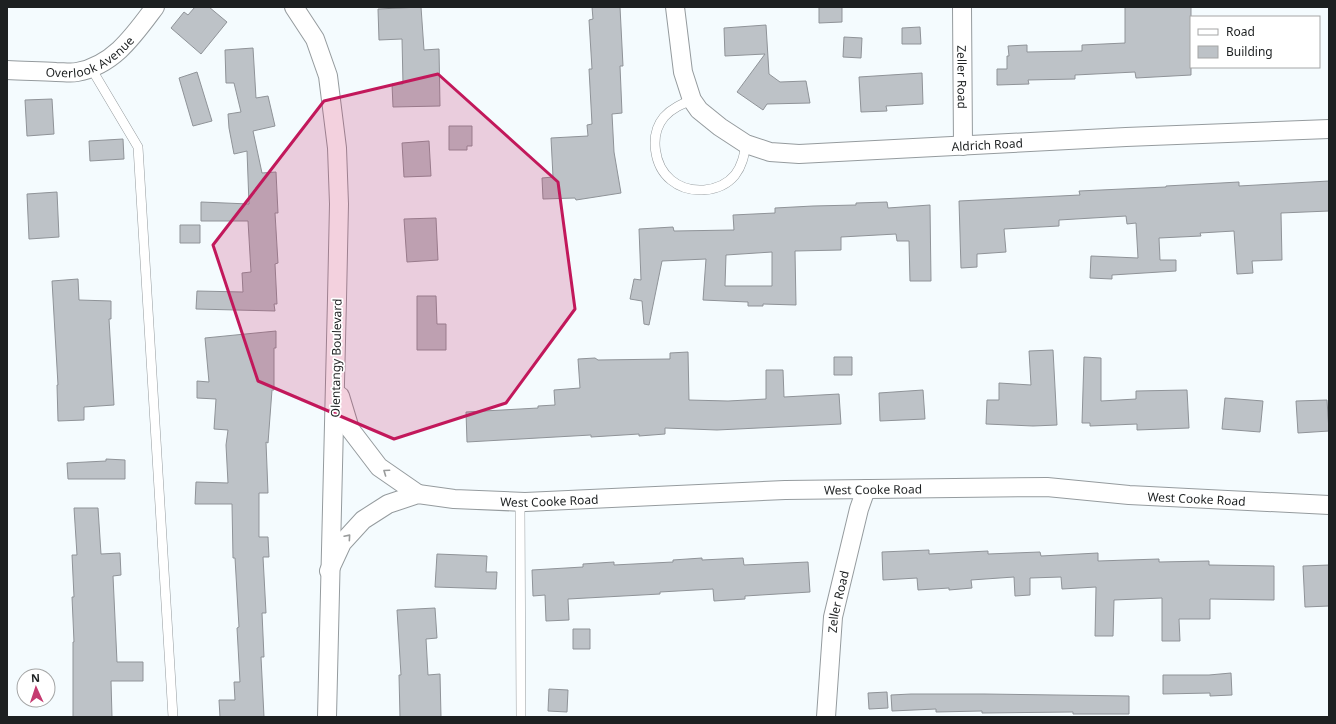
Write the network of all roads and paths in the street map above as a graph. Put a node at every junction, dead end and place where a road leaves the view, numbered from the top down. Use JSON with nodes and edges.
{"nodes":[{"id":1,"x":155,"y":7,"type":"edge"},
{"id":2,"x":294,"y":7,"type":"edge"},
{"id":3,"x":675,"y":7,"type":"edge"},
{"id":4,"x":962,"y":7,"type":"edge"},
{"id":5,"x":91,"y":68,"type":"junction"},
{"id":6,"x":7,"y":70,"type":"edge"},
{"id":7,"x":692,"y":100,"type":"junction"},
{"id":8,"x":1329,"y":129,"type":"edge"},
{"id":9,"x":746,"y":144,"type":"junction"},
{"id":10,"x":963,"y":146,"type":"junction"},
{"id":11,"x":335,"y":383,"type":"junction"},
{"id":12,"x":866,"y":489,"type":"junction"},
{"id":13,"x":418,"y":494,"type":"junction"},
{"id":14,"x":520,"y":502,"type":"junction"},
{"id":15,"x":1329,"y":505,"type":"edge"},
{"id":16,"x":329,"y":571,"type":"junction"},
{"id":17,"x":173,"y":717,"type":"edge"},
{"id":18,"x":326,"y":717,"type":"edge"},
{"id":19,"x":521,"y":717,"type":"edge"},
{"id":20,"x":826,"y":717,"type":"edge"}],
"edges":[{"from":1,"to":5,"type":"street","name":"Overlook Avenue"},
{"from":2,"to":11,"type":"street","name":"Olentangy Boulevard"},
{"from":3,"to":7,"type":"street","name":"Aldrich Road"},
{"from":4,"to":10,"type":"street","name":"Zeller Road"},
{"from":5,"to":6,"type":"street","name":"Overlook Avenue"},
{"from":5,"to":17,"type":"lane"},
{"from":7,"to":9,"type":"street","name":"Aldrich Road"},
{"from":7,"to":9,"type":"lane"},
{"from":8,"to":10,"type":"street","name":"Aldrich Road"},
{"from":9,"to":10,"type":"street","name":"Aldrich Road"},
{"from":13,"to":11,"type":"street","name":"West Cooke Road","one_way":true},
{"from":11,"to":16,"type":"street","name":"Olentangy Boulevard"},
{"from":12,"to":14,"type":"street","name":"West Cooke Road"},
{"from":12,"to":15,"type":"street","name":"West Cooke Road"},
{"from":12,"to":20,"type":"street","name":"Zeller Road"},
{"from":13,"to":14,"type":"street","name":"West Cooke Road"},
{"from":16,"to":13,"type":"street","name":"West Cooke Road","one_way":true},
{"from":14,"to":19,"type":"lane"},
{"from":16,"to":18,"type":"street","name":"Olentangy Boulevard"}]}
